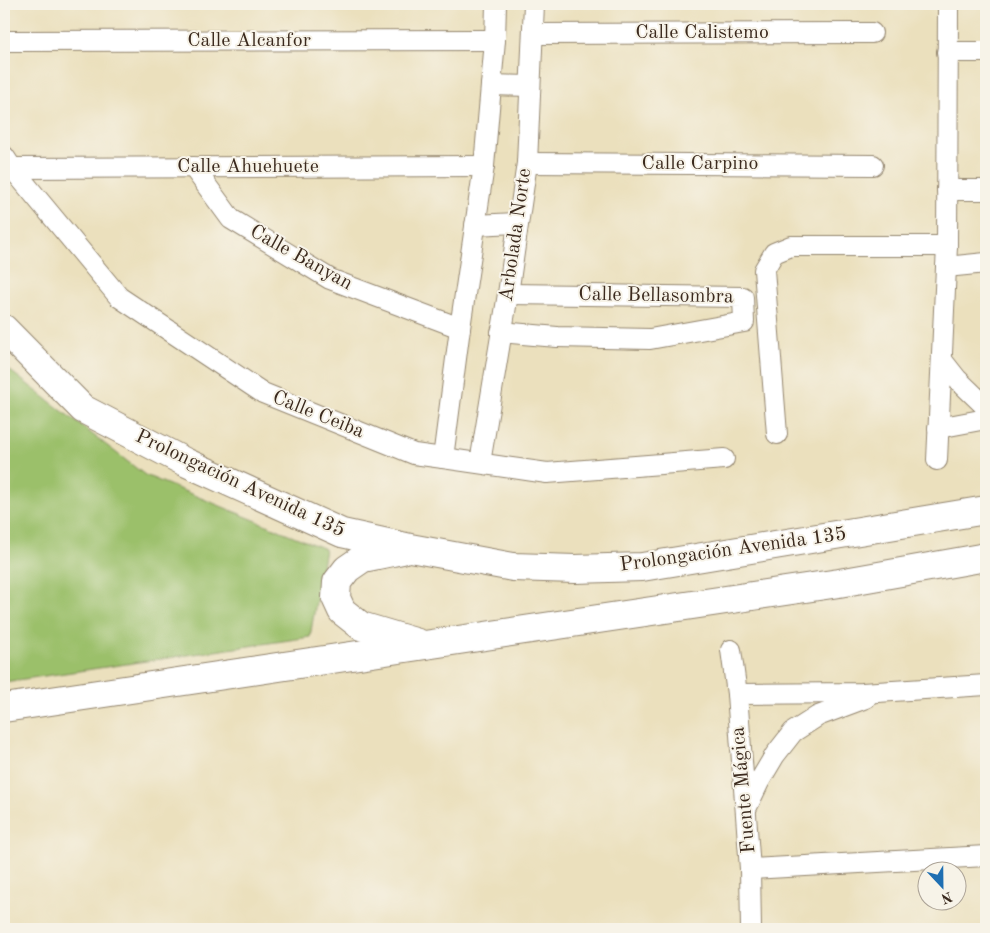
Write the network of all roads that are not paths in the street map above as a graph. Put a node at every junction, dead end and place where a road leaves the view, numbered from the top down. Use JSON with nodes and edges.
{"nodes":[{"id":1,"x":496,"y":4,"type":"edge"},
{"id":2,"x":534,"y":4,"type":"edge"},
{"id":3,"x":948,"y":4,"type":"edge"},
{"id":4,"x":872,"y":33,"type":"dead end"},
{"id":5,"x":533,"y":34,"type":"junction"},
{"id":6,"x":495,"y":40,"type":"junction"},
{"id":7,"x":4,"y":41,"type":"edge"},
{"id":8,"x":948,"y":52,"type":"junction"},
{"id":9,"x":986,"y":52,"type":"edge"},
{"id":10,"x":491,"y":84,"type":"junction"},
{"id":11,"x":530,"y":86,"type":"junction"},
{"id":12,"x":8,"y":162,"type":"edge"},
{"id":13,"x":527,"y":164,"type":"junction"},
{"id":14,"x":873,"y":165,"type":"dead end"},
{"id":15,"x":484,"y":166,"type":"junction"},
{"id":16,"x":193,"y":167,"type":"junction"},
{"id":17,"x":947,"y":190,"type":"junction"},
{"id":18,"x":986,"y":190,"type":"edge"},
{"id":19,"x":518,"y":223,"type":"junction"},
{"id":20,"x":475,"y":225,"type":"junction"},
{"id":21,"x":947,"y":246,"type":"junction"},
{"id":22,"x":986,"y":264,"type":"edge"},
{"id":23,"x":946,"y":267,"type":"junction"},
{"id":24,"x":508,"y":294,"type":"junction"},
{"id":25,"x":460,"y":328,"type":"junction"},
{"id":26,"x":4,"y":329,"type":"edge"},
{"id":27,"x":501,"y":332,"type":"junction"},
{"id":28,"x":942,"y":360,"type":"junction"},
{"id":29,"x":986,"y":407,"type":"edge"},
{"id":30,"x":986,"y":418,"type":"edge"},
{"id":31,"x":938,"y":428,"type":"junction"},
{"id":32,"x":777,"y":434,"type":"dead end"},
{"id":33,"x":443,"y":458,"type":"junction"},
{"id":34,"x":724,"y":459,"type":"dead end"},
{"id":35,"x":937,"y":460,"type":"dead end"},
{"id":36,"x":480,"y":463,"type":"junction"},
{"id":37,"x":986,"y":510,"type":"edge"},
{"id":38,"x":410,"y":548,"type":"junction"},
{"id":39,"x":986,"y":557,"type":"edge"},
{"id":40,"x":424,"y":645,"type":"junction"},
{"id":41,"x":731,"y":650,"type":"dead end"},
{"id":42,"x":986,"y":685,"type":"edge"},
{"id":43,"x":885,"y":692,"type":"junction"},
{"id":44,"x":736,"y":694,"type":"junction"},
{"id":45,"x":4,"y":708,"type":"edge"},
{"id":46,"x":745,"y":811,"type":"junction"},
{"id":47,"x":986,"y":856,"type":"edge"},
{"id":48,"x":750,"y":869,"type":"junction"},
{"id":49,"x":751,"y":929,"type":"edge"}],
"edges":[{"from":1,"to":6,"type":"street","name":"Arbolada Norte"},
{"from":2,"to":5,"type":"street","name":"Arbolada Norte"},
{"from":3,"to":8,"type":"street"},
{"from":4,"to":5,"type":"street","name":"Calle Calistemo"},
{"from":5,"to":11,"type":"street","name":"Arbolada Norte"},
{"from":6,"to":7,"type":"street","name":"Calle Alcanfor"},
{"from":6,"to":10,"type":"street","name":"Arbolada Norte"},
{"from":8,"to":9,"type":"street"},
{"from":8,"to":17,"type":"street"},
{"from":10,"to":11,"type":"street"},
{"from":10,"to":15,"type":"street","name":"Arbolada Norte"},
{"from":11,"to":13,"type":"street","name":"Arbolada Norte"},
{"from":12,"to":16,"type":"street","name":"Calle Ahuehuete"},
{"from":12,"to":33,"type":"street","name":"Calle Ceiba"},
{"from":13,"to":14,"type":"street","name":"Calle Carpino"},
{"from":13,"to":19,"type":"street","name":"Arbolada Norte"},
{"from":15,"to":16,"type":"street","name":"Calle Ahuehuete"},
{"from":15,"to":20,"type":"street","name":"Arbolada Norte"},
{"from":16,"to":25,"type":"street","name":"Calle Banyan"},
{"from":17,"to":18,"type":"street"},
{"from":17,"to":21,"type":"street"},
{"from":19,"to":20,"type":"street"},
{"from":19,"to":24,"type":"street","name":"Arbolada Norte"},
{"from":20,"to":25,"type":"street","name":"Arbolada Norte"},
{"from":21,"to":23,"type":"street"},
{"from":21,"to":32,"type":"street"},
{"from":22,"to":23,"type":"street"},
{"from":23,"to":28,"type":"street"},
{"from":24,"to":27,"type":"street","name":"Arbolada Norte"},
{"from":24,"to":27,"type":"street","name":"Calle Bellasombra"},
{"from":25,"to":33,"type":"street","name":"Arbolada Norte"},
{"from":26,"to":38,"type":"main road","name":"Prolongación Avenida 135"},
{"from":27,"to":36,"type":"street","name":"Arbolada Norte"},
{"from":28,"to":29,"type":"street"},
{"from":28,"to":31,"type":"street"},
{"from":30,"to":31,"type":"street"},
{"from":31,"to":35,"type":"street"},
{"from":33,"to":36,"type":"street","name":"Calle Ceiba"},
{"from":34,"to":36,"type":"street","name":"Calle Ceiba"},
{"from":37,"to":38,"type":"main road","name":"Prolongación Avenida 135"},
{"from":38,"to":40,"type":"main road"},
{"from":39,"to":40,"type":"main road"},
{"from":40,"to":45,"type":"main road"},
{"from":41,"to":44,"type":"street","name":"Fuente Mágica"},
{"from":42,"to":43,"type":"street"},
{"from":43,"to":44,"type":"street"},
{"from":43,"to":46,"type":"street"},
{"from":44,"to":46,"type":"street","name":"Fuente Mágica"},
{"from":46,"to":48,"type":"street","name":"Fuente Mágica"},
{"from":47,"to":48,"type":"street"},
{"from":48,"to":49,"type":"street","name":"Fuente Mágica"}]}
